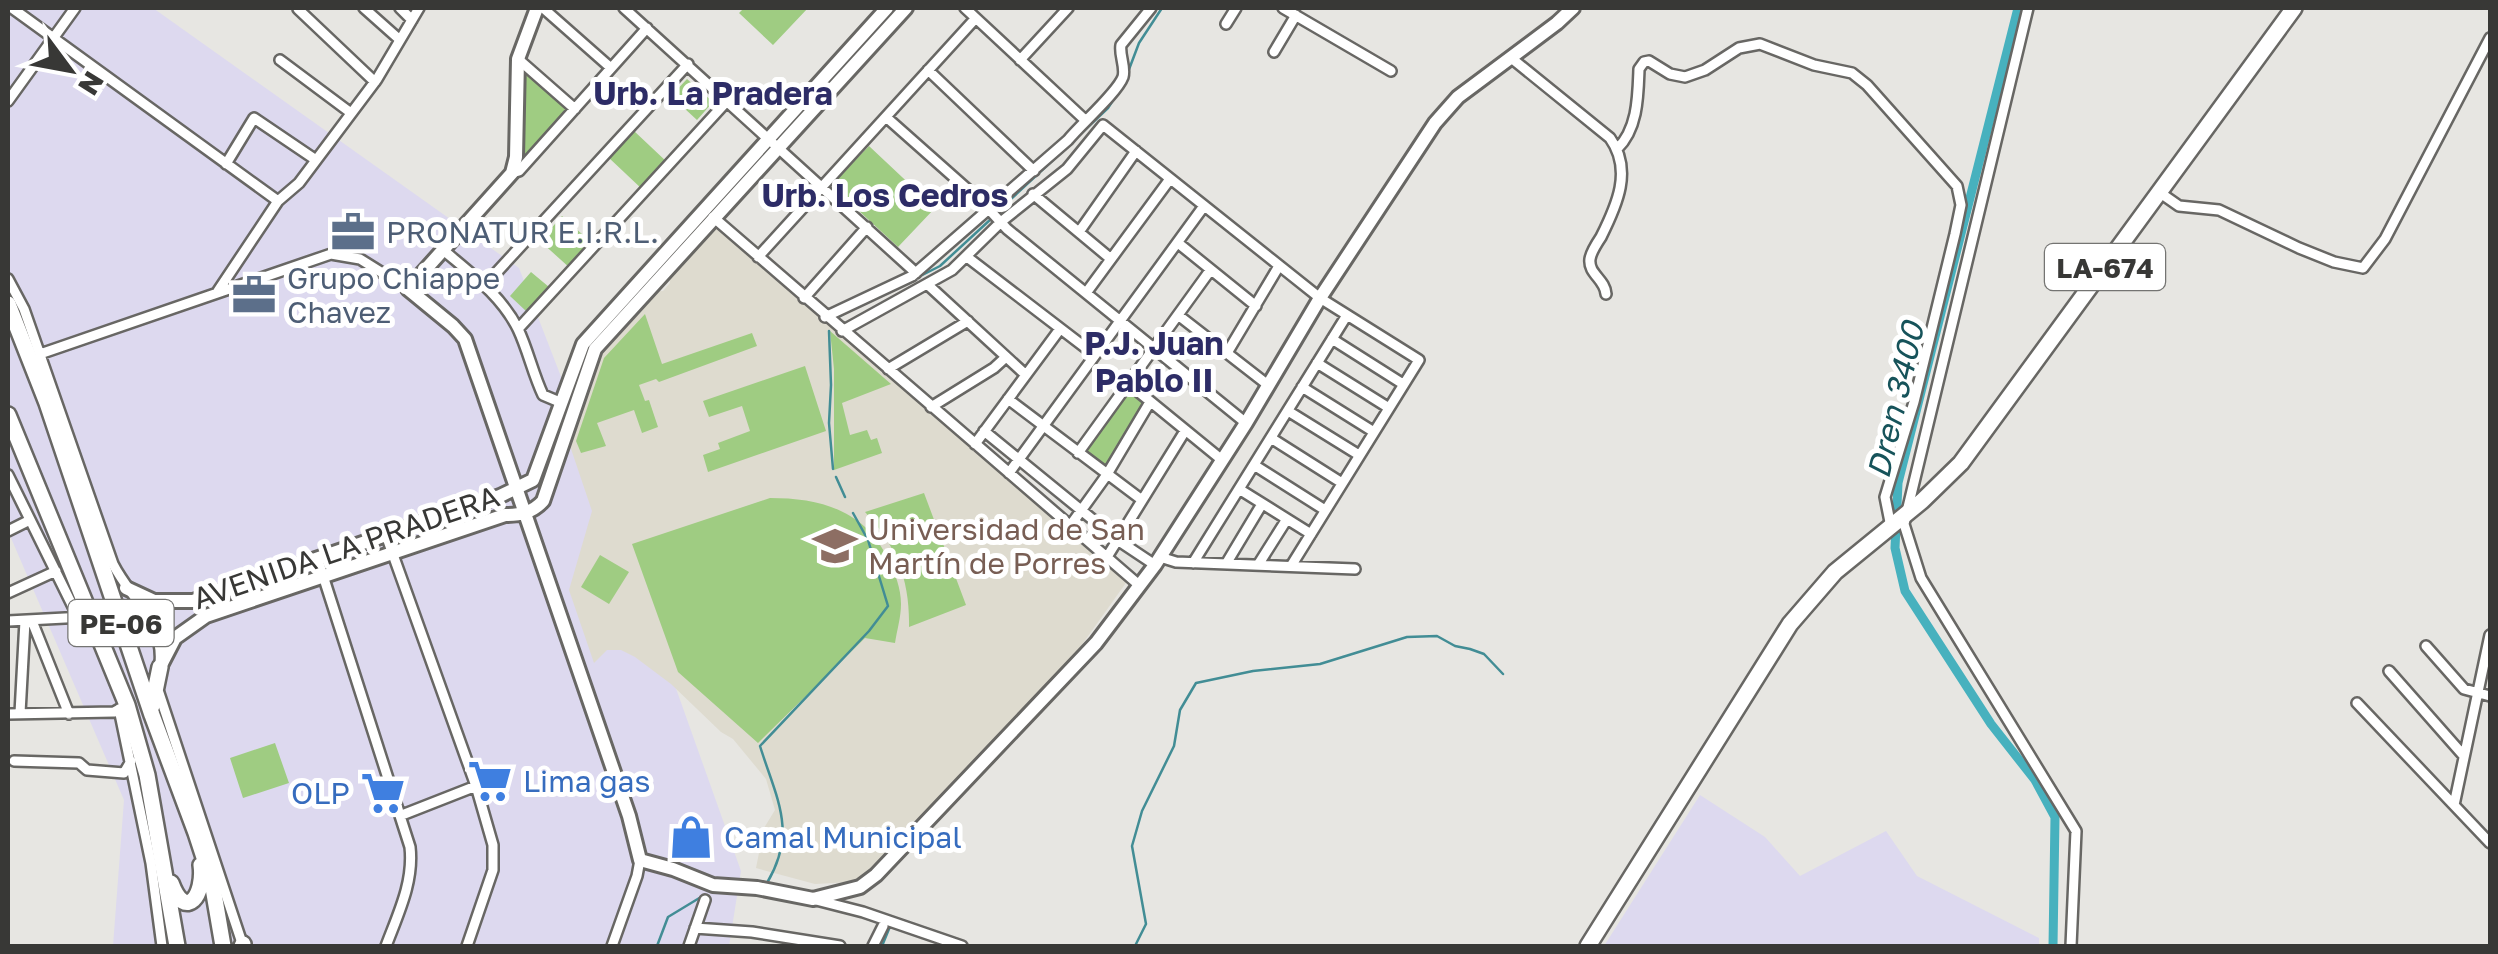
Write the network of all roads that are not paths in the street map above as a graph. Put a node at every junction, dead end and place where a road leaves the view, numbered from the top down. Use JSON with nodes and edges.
{"nodes":[{"id":1,"x":12,"y":8,"type":"edge"},
{"id":2,"x":32,"y":8,"type":"edge"},
{"id":3,"x":74,"y":8,"type":"edge"},
{"id":4,"x":364,"y":8,"type":"edge"},
{"id":5,"x":400,"y":8,"type":"edge"},
{"id":6,"x":419,"y":8,"type":"edge"},
{"id":7,"x":540,"y":8,"type":"edge"},
{"id":8,"x":624,"y":8,"type":"edge"},
{"id":9,"x":888,"y":8,"type":"edge"},
{"id":10,"x":906,"y":8,"type":"edge"},
{"id":11,"x":965,"y":8,"type":"edge"},
{"id":12,"x":1068,"y":8,"type":"edge"},
{"id":13,"x":1151,"y":8,"type":"edge"},
{"id":14,"x":1236,"y":8,"type":"edge"},
{"id":15,"x":1283,"y":8,"type":"edge"},
{"id":16,"x":1573,"y":8,"type":"edge"},
{"id":17,"x":2028,"y":8,"type":"edge"},
{"id":18,"x":2294,"y":8,"type":"edge"},
{"id":19,"x":298,"y":10,"type":"edge"},
{"id":20,"x":1296,"y":15,"type":"junction"},
{"id":21,"x":26,"y":18,"type":"junction"},
{"id":22,"x":975,"y":18,"type":"junction"},
{"id":23,"x":412,"y":20,"type":"junction"},
{"id":24,"x":1226,"y":24,"type":"dead end"},
{"id":25,"x":647,"y":28,"type":"junction"},
{"id":26,"x":53,"y":38,"type":"junction"},
{"id":27,"x":2490,"y":38,"type":"edge"},
{"id":28,"x":400,"y":40,"type":"junction"},
{"id":29,"x":1274,"y":52,"type":"dead end"},
{"id":30,"x":1510,"y":58,"type":"junction"},
{"id":31,"x":518,"y":59,"type":"junction"},
{"id":32,"x":280,"y":60,"type":"dead end"},
{"id":33,"x":1020,"y":60,"type":"junction"},
{"id":34,"x":688,"y":64,"type":"junction"},
{"id":35,"x":611,"y":68,"type":"junction"},
{"id":36,"x":928,"y":70,"type":"junction"},
{"id":37,"x":1391,"y":71,"type":"dead end"},
{"id":38,"x":375,"y":82,"type":"junction"},
{"id":39,"x":728,"y":100,"type":"junction"},
{"id":40,"x":8,"y":101,"type":"edge"},
{"id":41,"x":575,"y":108,"type":"junction"},
{"id":42,"x":351,"y":113,"type":"junction"},
{"id":43,"x":886,"y":117,"type":"junction"},
{"id":44,"x":1084,"y":119,"type":"junction"},
{"id":45,"x":775,"y":141,"type":"junction"},
{"id":46,"x":1617,"y":149,"type":"junction"},
{"id":47,"x":1136,"y":151,"type":"junction"},
{"id":48,"x":316,"y":160,"type":"junction"},
{"id":49,"x":226,"y":164,"type":"junction"},
{"id":50,"x":1034,"y":171,"type":"junction"},
{"id":51,"x":512,"y":173,"type":"junction"},
{"id":52,"x":1170,"y":179,"type":"junction"},
{"id":53,"x":823,"y":186,"type":"junction"},
{"id":54,"x":2159,"y":192,"type":"junction"},
{"id":55,"x":1033,"y":194,"type":"junction"},
{"id":56,"x":278,"y":201,"type":"junction"},
{"id":57,"x":1204,"y":206,"type":"junction"},
{"id":58,"x":709,"y":214,"type":"junction"},
{"id":59,"x":996,"y":215,"type":"junction"},
{"id":60,"x":866,"y":227,"type":"junction"},
{"id":61,"x":1079,"y":232,"type":"junction"},
{"id":62,"x":1178,"y":243,"type":"junction"},
{"id":63,"x":442,"y":249,"type":"junction"},
{"id":64,"x":758,"y":257,"type":"junction"},
{"id":65,"x":967,"y":257,"type":"junction"},
{"id":66,"x":1111,"y":260,"type":"junction"},
{"id":67,"x":1279,"y":266,"type":"junction"},
{"id":68,"x":1209,"y":272,"type":"junction"},
{"id":69,"x":916,"y":273,"type":"junction"},
{"id":70,"x":8,"y":279,"type":"edge"},
{"id":71,"x":927,"y":284,"type":"junction"},
{"id":72,"x":485,"y":285,"type":"junction"},
{"id":73,"x":408,"y":289,"type":"junction"},
{"id":74,"x":218,"y":291,"type":"junction"},
{"id":75,"x":1086,"y":294,"type":"junction"},
{"id":76,"x":1606,"y":294,"type":"dead end"},
{"id":77,"x":804,"y":298,"type":"junction"},
{"id":78,"x":1320,"y":298,"type":"junction"},
{"id":79,"x":1256,"y":306,"type":"junction"},
{"id":80,"x":9,"y":307,"type":"edge"},
{"id":81,"x":1178,"y":315,"type":"junction"},
{"id":82,"x":1347,"y":315,"type":"junction"},
{"id":83,"x":825,"y":316,"type":"junction"},
{"id":84,"x":1120,"y":320,"type":"junction"},
{"id":85,"x":968,"y":321,"type":"junction"},
{"id":86,"x":1060,"y":328,"type":"junction"},
{"id":87,"x":518,"y":330,"type":"junction"},
{"id":88,"x":842,"y":331,"type":"junction"},
{"id":89,"x":1332,"y":339,"type":"junction"},
{"id":90,"x":1154,"y":349,"type":"junction"},
{"id":91,"x":1227,"y":353,"type":"junction"},
{"id":92,"x":40,"y":354,"type":"junction"},
{"id":93,"x":1095,"y":355,"type":"junction"},
{"id":94,"x":1006,"y":356,"type":"junction"},
{"id":95,"x":1317,"y":363,"type":"junction"},
{"id":96,"x":888,"y":370,"type":"junction"},
{"id":97,"x":1026,"y":375,"type":"junction"},
{"id":98,"x":1129,"y":384,"type":"junction"},
{"id":99,"x":1404,"y":384,"type":"junction"},
{"id":100,"x":1268,"y":386,"type":"junction"},
{"id":101,"x":1302,"y":387,"type":"junction"},
{"id":102,"x":1008,"y":399,"type":"junction"},
{"id":103,"x":1150,"y":402,"type":"junction"},
{"id":104,"x":562,"y":403,"type":"junction"},
{"id":105,"x":931,"y":407,"type":"junction"},
{"id":106,"x":1389,"y":408,"type":"junction"},
{"id":107,"x":1288,"y":411,"type":"junction"},
{"id":108,"x":8,"y":415,"type":"edge"},
{"id":109,"x":1246,"y":423,"type":"junction"},
{"id":110,"x":1044,"y":426,"type":"junction"},
{"id":111,"x":984,"y":431,"type":"junction"},
{"id":112,"x":1184,"y":431,"type":"junction"},
{"id":113,"x":1374,"y":432,"type":"junction"},
{"id":114,"x":1271,"y":438,"type":"junction"},
{"id":115,"x":975,"y":444,"type":"junction"},
{"id":116,"x":1078,"y":453,"type":"junction"},
{"id":117,"x":1359,"y":456,"type":"junction"},
{"id":118,"x":1018,"y":460,"type":"junction"},
{"id":119,"x":1222,"y":460,"type":"junction"},
{"id":120,"x":1254,"y":466,"type":"junction"},
{"id":121,"x":1008,"y":473,"type":"junction"},
{"id":122,"x":8,"y":475,"type":"edge"},
{"id":123,"x":1106,"y":476,"type":"junction"},
{"id":124,"x":533,"y":480,"type":"junction"},
{"id":125,"x":1342,"y":483,"type":"junction"},
{"id":126,"x":547,"y":488,"type":"junction"},
{"id":127,"x":1239,"y":489,"type":"junction"},
{"id":128,"x":517,"y":490,"type":"junction"},
{"id":129,"x":1142,"y":500,"type":"junction"},
{"id":130,"x":1262,"y":504,"type":"junction"},
{"id":131,"x":463,"y":509,"type":"junction"},
{"id":132,"x":1325,"y":510,"type":"junction"},
{"id":133,"x":1082,"y":511,"type":"junction"},
{"id":134,"x":527,"y":513,"type":"junction"},
{"id":135,"x":1286,"y":519,"type":"junction"},
{"id":136,"x":30,"y":520,"type":"junction"},
{"id":137,"x":1899,"y":520,"type":"junction"},
{"id":138,"x":1070,"y":526,"type":"junction"},
{"id":139,"x":470,"y":527,"type":"junction"},
{"id":140,"x":8,"y":531,"type":"edge"},
{"id":141,"x":386,"y":534,"type":"junction"},
{"id":142,"x":1311,"y":534,"type":"junction"},
{"id":143,"x":1119,"y":541,"type":"junction"},
{"id":144,"x":393,"y":554,"type":"junction"},
{"id":145,"x":1107,"y":557,"type":"junction"},
{"id":146,"x":318,"y":560,"type":"junction"},
{"id":147,"x":1158,"y":561,"type":"junction"},
{"id":148,"x":1194,"y":563,"type":"junction"},
{"id":149,"x":1226,"y":564,"type":"junction"},
{"id":150,"x":1258,"y":565,"type":"junction"},
{"id":151,"x":1291,"y":566,"type":"junction"},
{"id":152,"x":1355,"y":568,"type":"dead end"},
{"id":153,"x":56,"y":572,"type":"junction"},
{"id":154,"x":103,"y":572,"type":"junction"},
{"id":155,"x":323,"y":577,"type":"junction"},
{"id":156,"x":1138,"y":585,"type":"junction"},
{"id":157,"x":126,"y":588,"type":"junction"},
{"id":158,"x":8,"y":593,"type":"edge"},
{"id":159,"x":85,"y":617,"type":"junction"},
{"id":160,"x":8,"y":621,"type":"edge"},
{"id":161,"x":28,"y":621,"type":"junction"},
{"id":162,"x":2490,"y":635,"type":"edge"},
{"id":163,"x":2426,"y":646,"type":"dead end"},
{"id":164,"x":160,"y":666,"type":"junction"},
{"id":165,"x":2388,"y":671,"type":"dead end"},
{"id":166,"x":2478,"y":692,"type":"junction"},
{"id":167,"x":2490,"y":696,"type":"edge"},
{"id":168,"x":2356,"y":703,"type":"dead end"},
{"id":169,"x":123,"y":707,"type":"junction"},
{"id":170,"x":8,"y":714,"type":"edge"},
{"id":171,"x":20,"y":714,"type":"junction"},
{"id":172,"x":69,"y":714,"type":"junction"},
{"id":173,"x":152,"y":715,"type":"junction"},
{"id":174,"x":141,"y":747,"type":"junction"},
{"id":175,"x":2464,"y":756,"type":"junction"},
{"id":176,"x":14,"y":761,"type":"dead end"},
{"id":177,"x":131,"y":762,"type":"junction"},
{"id":178,"x":476,"y":786,"type":"junction"},
{"id":179,"x":2454,"y":805,"type":"junction"},
{"id":180,"x":402,"y":815,"type":"junction"},
{"id":181,"x":196,"y":833,"type":"junction"},
{"id":182,"x":2490,"y":843,"type":"edge"},
{"id":183,"x":162,"y":856,"type":"junction"},
{"id":184,"x":640,"y":860,"type":"junction"},
{"id":185,"x":813,"y":899,"type":"junction"},
{"id":186,"x":705,"y":900,"type":"dead end"},
{"id":187,"x":165,"y":915,"type":"junction"},
{"id":188,"x":883,"y":926,"type":"dead end"},
{"id":189,"x":695,"y":928,"type":"junction"},
{"id":190,"x":818,"y":944,"type":"edge"},
{"id":191,"x":162,"y":946,"type":"edge"},
{"id":192,"x":177,"y":946,"type":"edge"},
{"id":193,"x":223,"y":946,"type":"edge"},
{"id":194,"x":243,"y":946,"type":"edge"},
{"id":195,"x":386,"y":946,"type":"edge"},
{"id":196,"x":467,"y":946,"type":"edge"},
{"id":197,"x":612,"y":946,"type":"edge"},
{"id":198,"x":690,"y":946,"type":"edge"},
{"id":199,"x":840,"y":946,"type":"edge"},
{"id":200,"x":873,"y":946,"type":"edge"},
{"id":201,"x":962,"y":946,"type":"edge"},
{"id":202,"x":1588,"y":946,"type":"edge"},
{"id":203,"x":2071,"y":946,"type":"edge"}],
"edges":[{"from":1,"to":21,"type":"street"},
{"from":2,"to":21,"type":"street"},
{"from":3,"to":26,"type":"street"},
{"from":4,"to":28,"type":"street"},
{"from":5,"to":23,"type":"street"},
{"from":6,"to":23,"type":"street"},
{"from":7,"to":31,"type":"street"},
{"from":7,"to":35,"type":"street"},
{"from":8,"to":25,"type":"street"},
{"from":9,"to":45,"type":"street","name":"AVENIDA LA PRADERA"},
{"from":10,"to":45,"type":"street","name":"AVENIDA LA PRADERA"},
{"from":11,"to":22,"type":"street"},
{"from":12,"to":33,"type":"street"},
{"from":13,"to":44,"type":"street"},
{"from":14,"to":24,"type":"street"},
{"from":15,"to":20,"type":"street"},
{"from":16,"to":30,"type":"street"},
{"from":17,"to":137,"type":"street"},
{"from":18,"to":54,"type":"main road","number":"LA-674"},
{"from":19,"to":38,"type":"street"},
{"from":20,"to":29,"type":"street"},
{"from":20,"to":37,"type":"street"},
{"from":21,"to":26,"type":"street"},
{"from":22,"to":33,"type":"street"},
{"from":22,"to":36,"type":"street"},
{"from":23,"to":28,"type":"street"},
{"from":25,"to":34,"type":"street"},
{"from":25,"to":35,"type":"street"},
{"from":26,"to":40,"type":"street"},
{"from":26,"to":49,"type":"street"},
{"from":27,"to":54,"type":"street"},
{"from":28,"to":38,"type":"street"},
{"from":30,"to":46,"type":"street"},
{"from":30,"to":78,"type":"street"},
{"from":31,"to":41,"type":"street"},
{"from":31,"to":51,"type":"street"},
{"from":32,"to":42,"type":"street"},
{"from":33,"to":44,"type":"street"},
{"from":34,"to":39,"type":"street"},
{"from":34,"to":72,"type":"street"},
{"from":35,"to":41,"type":"street"},
{"from":36,"to":43,"type":"street"},
{"from":36,"to":50,"type":"street"},
{"from":38,"to":42,"type":"street"},
{"from":39,"to":45,"type":"street"},
{"from":39,"to":87,"type":"street"},
{"from":41,"to":51,"type":"street"},
{"from":42,"to":48,"type":"street"},
{"from":43,"to":53,"type":"street"},
{"from":43,"to":59,"type":"street"},
{"from":44,"to":50,"type":"street"},
{"from":45,"to":53,"type":"street"},
{"from":45,"to":58,"type":"street","name":"AVENIDA LA PRADERA"},
{"from":46,"to":76,"type":"street"},
{"from":46,"to":137,"type":"street"},
{"from":47,"to":52,"type":"street"},
{"from":47,"to":55,"type":"street"},
{"from":47,"to":61,"type":"street"},
{"from":48,"to":49,"type":"street"},
{"from":48,"to":56,"type":"street"},
{"from":49,"to":56,"type":"street"},
{"from":50,"to":59,"type":"street"},
{"from":51,"to":63,"type":"street"},
{"from":52,"to":57,"type":"street"},
{"from":52,"to":66,"type":"street"},
{"from":53,"to":60,"type":"street"},
{"from":53,"to":64,"type":"street"},
{"from":54,"to":137,"type":"main road","number":"LA-674"},
{"from":55,"to":59,"type":"street"},
{"from":55,"to":61,"type":"street"},
{"from":56,"to":74,"type":"street"},
{"from":57,"to":62,"type":"street"},
{"from":57,"to":67,"type":"street"},
{"from":58,"to":64,"type":"street"},
{"from":58,"to":104,"type":"street","name":"AVENIDA LA PRADERA"},
{"from":58,"to":126,"type":"street","name":"AVENIDA LA PRADERA"},
{"from":59,"to":65,"type":"street"},
{"from":59,"to":69,"type":"street"},
{"from":59,"to":75,"type":"street"},
{"from":60,"to":69,"type":"street"},
{"from":60,"to":77,"type":"street"},
{"from":61,"to":66,"type":"street"},
{"from":62,"to":68,"type":"street"},
{"from":62,"to":84,"type":"street"},
{"from":63,"to":72,"type":"street"},
{"from":63,"to":73,"type":"street"},
{"from":64,"to":77,"type":"street"},
{"from":65,"to":71,"type":"street"},
{"from":65,"to":86,"type":"street"},
{"from":66,"to":75,"type":"street"},
{"from":67,"to":78,"type":"street"},
{"from":67,"to":79,"type":"street"},
{"from":68,"to":79,"type":"street"},
{"from":68,"to":81,"type":"street"},
{"from":69,"to":83,"type":"street"},
{"from":70,"to":92,"type":"street"},
{"from":71,"to":85,"type":"street"},
{"from":71,"to":88,"type":"street"},
{"from":72,"to":87,"type":"street"},
{"from":73,"to":74,"type":"street"},
{"from":73,"to":128,"type":"street"},
{"from":74,"to":92,"type":"street"},
{"from":75,"to":84,"type":"street"},
{"from":77,"to":83,"type":"street"},
{"from":78,"to":82,"type":"street"},
{"from":78,"to":100,"type":"street"},
{"from":79,"to":91,"type":"street"},
{"from":80,"to":154,"type":"main road","number":"PE-06"},
{"from":81,"to":90,"type":"street"},
{"from":81,"to":91,"type":"street"},
{"from":82,"to":89,"type":"street"},
{"from":82,"to":99,"type":"street"},
{"from":83,"to":88,"type":"street"},
{"from":84,"to":90,"type":"street"},
{"from":84,"to":93,"type":"street"},
{"from":85,"to":94,"type":"street"},
{"from":85,"to":96,"type":"street"},
{"from":86,"to":93,"type":"street"},
{"from":86,"to":97,"type":"street"},
{"from":87,"to":104,"type":"street"},
{"from":88,"to":96,"type":"street"},
{"from":89,"to":95,"type":"street"},
{"from":89,"to":99,"type":"street"},
{"from":90,"to":98,"type":"street"},
{"from":90,"to":109,"type":"street"},
{"from":91,"to":100,"type":"street"},
{"from":92,"to":157,"type":"street"},
{"from":93,"to":110,"type":"street"},
{"from":94,"to":97,"type":"street"},
{"from":94,"to":105,"type":"street"},
{"from":95,"to":101,"type":"street"},
{"from":95,"to":106,"type":"street"},
{"from":96,"to":105,"type":"street"},
{"from":97,"to":102,"type":"street"},
{"from":98,"to":103,"type":"street"},
{"from":98,"to":116,"type":"street"},
{"from":99,"to":106,"type":"street"},
{"from":100,"to":109,"type":"street"},
{"from":101,"to":107,"type":"street"},
{"from":101,"to":113,"type":"street"},
{"from":102,"to":110,"type":"street"},
{"from":102,"to":111,"type":"street"},
{"from":103,"to":112,"type":"street"},
{"from":103,"to":123,"type":"street"},
{"from":104,"to":124,"type":"street","name":"AVENIDA LA PRADERA"},
{"from":105,"to":115,"type":"street"},
{"from":106,"to":113,"type":"street"},
{"from":107,"to":114,"type":"street"},
{"from":107,"to":117,"type":"street"},
{"from":108,"to":159,"type":"main road","number":"PE-06"},
{"from":109,"to":119,"type":"street"},
{"from":110,"to":116,"type":"street"},
{"from":110,"to":118,"type":"street"},
{"from":111,"to":115,"type":"street"},
{"from":111,"to":118,"type":"street"},
{"from":112,"to":119,"type":"street"},
{"from":112,"to":129,"type":"street"},
{"from":113,"to":117,"type":"street"},
{"from":114,"to":120,"type":"street"},
{"from":114,"to":125,"type":"street"},
{"from":115,"to":121,"type":"street"},
{"from":116,"to":123,"type":"street"},
{"from":117,"to":125,"type":"street"},
{"from":118,"to":121,"type":"street"},
{"from":118,"to":133,"type":"street"},
{"from":119,"to":147,"type":"street"},
{"from":120,"to":127,"type":"street"},
{"from":120,"to":132,"type":"street"},
{"from":121,"to":138,"type":"street"},
{"from":122,"to":136,"type":"street"},
{"from":123,"to":129,"type":"street"},
{"from":123,"to":133,"type":"street"},
{"from":124,"to":126,"type":"street"},
{"from":124,"to":128,"type":"street","name":"AVENIDA LA PRADERA"},
{"from":125,"to":132,"type":"street"},
{"from":126,"to":134,"type":"street","name":"AVENIDA LA PRADERA"},
{"from":127,"to":130,"type":"street"},
{"from":127,"to":148,"type":"street"},
{"from":128,"to":131,"type":"street","name":"AVENIDA LA PRADERA"},
{"from":128,"to":134,"type":"street"},
{"from":129,"to":143,"type":"street"},
{"from":130,"to":135,"type":"street"},
{"from":130,"to":149,"type":"street"},
{"from":131,"to":139,"type":"street"},
{"from":131,"to":141,"type":"street","name":"AVENIDA LA PRADERA"},
{"from":132,"to":142,"type":"street"},
{"from":133,"to":138,"type":"street"},
{"from":133,"to":143,"type":"street"},
{"from":134,"to":139,"type":"street","name":"AVENIDA LA PRADERA"},
{"from":134,"to":184,"type":"street"},
{"from":135,"to":142,"type":"street"},
{"from":135,"to":150,"type":"street"},
{"from":136,"to":140,"type":"street"},
{"from":136,"to":153,"type":"street"},
{"from":137,"to":202,"type":"main road","number":"LA-674"},
{"from":137,"to":203,"type":"street"},
{"from":138,"to":145,"type":"street"},
{"from":139,"to":144,"type":"street","name":"AVENIDA LA PRADERA"},
{"from":141,"to":144,"type":"street"},
{"from":141,"to":146,"type":"street","name":"AVENIDA LA PRADERA"},
{"from":142,"to":151,"type":"street"},
{"from":143,"to":145,"type":"street"},
{"from":143,"to":147,"type":"street"},
{"from":144,"to":155,"type":"street","name":"AVENIDA LA PRADERA"},
{"from":144,"to":178,"type":"street"},
{"from":145,"to":156,"type":"street"},
{"from":146,"to":155,"type":"street"},
{"from":146,"to":157,"type":"street","name":"AVENIDA LA PRADERA"},
{"from":147,"to":148,"type":"street"},
{"from":147,"to":156,"type":"street"},
{"from":148,"to":149,"type":"street"},
{"from":149,"to":150,"type":"street"},
{"from":150,"to":151,"type":"street"},
{"from":151,"to":152,"type":"street"},
{"from":153,"to":158,"type":"street"},
{"from":153,"to":159,"type":"street"},
{"from":154,"to":157,"type":"main road","number":"PE-06"},
{"from":154,"to":173,"type":"main road","number":"PE-06"},
{"from":155,"to":164,"type":"street","name":"AVENIDA LA PRADERA"},
{"from":155,"to":180,"type":"street"},
{"from":156,"to":185,"type":"street"},
{"from":157,"to":164,"type":"street"},
{"from":159,"to":161,"type":"street"},
{"from":159,"to":169,"type":"main road","number":"PE-06"},
{"from":160,"to":161,"type":"street"},
{"from":161,"to":171,"type":"street"},
{"from":161,"to":172,"type":"street"},
{"from":162,"to":166,"type":"street"},
{"from":163,"to":166,"type":"street"},
{"from":164,"to":173,"type":"main road","number":"PE-06"},
{"from":164,"to":194,"type":"street"},
{"from":165,"to":175,"type":"street"},
{"from":166,"to":167,"type":"street"},
{"from":166,"to":175,"type":"street"},
{"from":168,"to":179,"type":"street"},
{"from":169,"to":172,"type":"street"},
{"from":169,"to":174,"type":"main road","number":"PE-06"},
{"from":169,"to":177,"type":"street"},
{"from":170,"to":171,"type":"street"},
{"from":171,"to":172,"type":"street"},
{"from":173,"to":181,"type":"main road","number":"PE-06"},
{"from":174,"to":177,"type":"street"},
{"from":174,"to":183,"type":"main road","number":"PE-06"},
{"from":175,"to":179,"type":"street"},
{"from":176,"to":177,"type":"street"},
{"from":177,"to":187,"type":"street"},
{"from":178,"to":180,"type":"street"},
{"from":178,"to":196,"type":"street"},
{"from":179,"to":182,"type":"street"},
{"from":180,"to":195,"type":"street"},
{"from":181,"to":183,"type":"main road"},
{"from":181,"to":193,"type":"main road","number":"PE-06"},
{"from":183,"to":187,"type":"main road","number":"PE-06"},
{"from":184,"to":185,"type":"street"},
{"from":184,"to":197,"type":"street"},
{"from":185,"to":201,"type":"street"},
{"from":186,"to":189,"type":"street"},
{"from":187,"to":191,"type":"street"},
{"from":187,"to":192,"type":"main road","number":"PE-06"},
{"from":188,"to":200,"type":"street"},
{"from":189,"to":190,"type":"street"},
{"from":189,"to":198,"type":"street"},
{"from":190,"to":199,"type":"street"}]}
